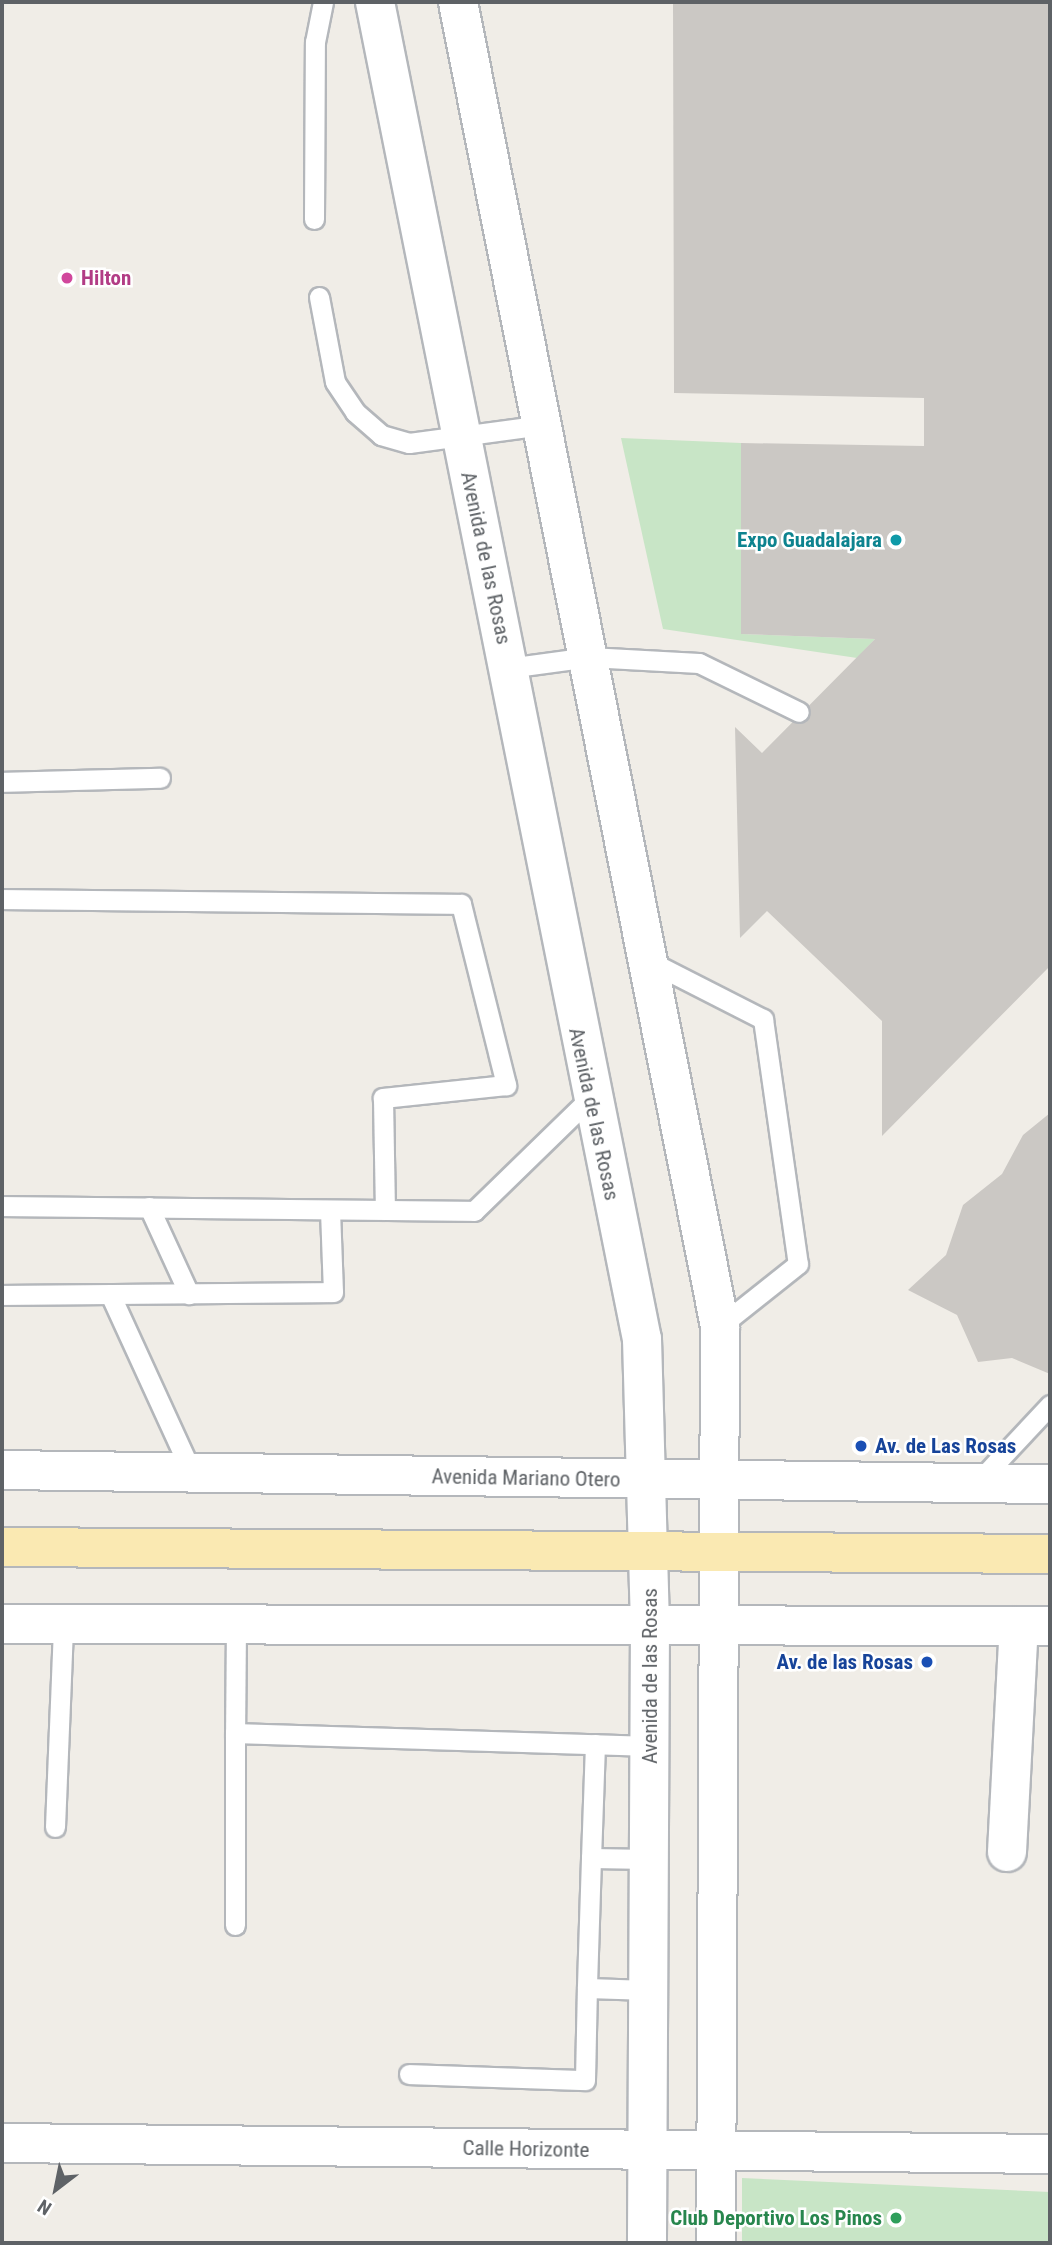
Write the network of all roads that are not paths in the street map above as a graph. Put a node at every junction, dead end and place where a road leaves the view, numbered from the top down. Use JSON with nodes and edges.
{"nodes":[{"id":1,"x":323,"y":2,"type":"edge"},
{"id":2,"x":374,"y":2,"type":"edge"},
{"id":3,"x":457,"y":2,"type":"edge"},
{"id":4,"x":314,"y":219,"type":"dead end"},
{"id":5,"x":319,"y":297,"type":"dead end"},
{"id":6,"x":542,"y":425,"type":"junction"},
{"id":7,"x":461,"y":439,"type":"junction"},
{"id":8,"x":589,"y":657,"type":"junction"},
{"id":9,"x":508,"y":668,"type":"junction"},
{"id":10,"x":799,"y":712,"type":"dead end"},
{"id":11,"x":160,"y":778,"type":"dead end"},
{"id":12,"x":2,"y":782,"type":"edge"},
{"id":13,"x":2,"y":899,"type":"edge"},
{"id":14,"x":649,"y":961,"type":"junction"},
{"id":15,"x":590,"y":1098,"type":"junction"},
{"id":16,"x":2,"y":1206,"type":"edge"},
{"id":17,"x":149,"y":1207,"type":"junction"},
{"id":18,"x":330,"y":1209,"type":"junction"},
{"id":19,"x":386,"y":1210,"type":"junction"},
{"id":20,"x":2,"y":1294,"type":"edge"},
{"id":21,"x":110,"y":1294,"type":"junction"},
{"id":22,"x":190,"y":1294,"type":"junction"},
{"id":23,"x":720,"y":1326,"type":"junction"},
{"id":24,"x":1050,"y":1405,"type":"edge"},
{"id":25,"x":2,"y":1470,"type":"edge"},
{"id":26,"x":192,"y":1473,"type":"junction"},
{"id":27,"x":648,"y":1480,"type":"junction"},
{"id":28,"x":721,"y":1480,"type":"junction"},
{"id":29,"x":977,"y":1483,"type":"junction"},
{"id":30,"x":1050,"y":1484,"type":"edge"},
{"id":31,"x":2,"y":1547,"type":"edge"},
{"id":32,"x":720,"y":1551,"type":"junction"},
{"id":33,"x":649,"y":1553,"type":"junction"},
{"id":34,"x":1050,"y":1554,"type":"edge"},
{"id":35,"x":2,"y":1623,"type":"edge"},
{"id":36,"x":720,"y":1623,"type":"junction"},
{"id":37,"x":650,"y":1624,"type":"junction"},
{"id":38,"x":63,"y":1625,"type":"junction"},
{"id":39,"x":236,"y":1625,"type":"junction"},
{"id":40,"x":1035,"y":1626,"type":"edge"},
{"id":41,"x":235,"y":1733,"type":"junction"},
{"id":42,"x":595,"y":1744,"type":"junction"},
{"id":43,"x":650,"y":1746,"type":"junction"},
{"id":44,"x":55,"y":1827,"type":"dead end"},
{"id":45,"x":1007,"y":1852,"type":"dead end"},
{"id":46,"x":591,"y":1858,"type":"junction"},
{"id":47,"x":650,"y":1859,"type":"junction"},
{"id":48,"x":234,"y":1924,"type":"dead end"},
{"id":49,"x":587,"y":1987,"type":"junction"},
{"id":50,"x":649,"y":1990,"type":"junction"},
{"id":51,"x":409,"y":2074,"type":"dead end"},
{"id":52,"x":2,"y":2143,"type":"edge"},
{"id":53,"x":648,"y":2150,"type":"junction"},
{"id":54,"x":716,"y":2151,"type":"junction"},
{"id":55,"x":1050,"y":2154,"type":"edge"},
{"id":56,"x":647,"y":2243,"type":"edge"},
{"id":57,"x":716,"y":2243,"type":"edge"}],
"edges":[{"from":1,"to":4,"type":"lane"},
{"from":2,"to":7,"type":"street","name":"Avenida de las Rosas"},
{"from":3,"to":6,"type":"street"},
{"from":5,"to":7,"type":"lane"},
{"from":6,"to":7,"type":"lane"},
{"from":6,"to":8,"type":"street"},
{"from":7,"to":9,"type":"street","name":"Avenida de las Rosas"},
{"from":8,"to":9,"type":"lane"},
{"from":8,"to":10,"type":"lane"},
{"from":8,"to":14,"type":"street"},
{"from":9,"to":15,"type":"street","name":"Avenida de las Rosas"},
{"from":11,"to":12,"type":"lane"},
{"from":13,"to":19,"type":"lane"},
{"from":14,"to":23,"type":"street"},
{"from":14,"to":23,"type":"lane"},
{"from":15,"to":19,"type":"lane"},
{"from":15,"to":27,"type":"street","name":"Avenida de las Rosas"},
{"from":16,"to":17,"type":"lane"},
{"from":17,"to":18,"type":"lane"},
{"from":17,"to":22,"type":"lane"},
{"from":18,"to":19,"type":"lane"},
{"from":18,"to":22,"type":"lane"},
{"from":20,"to":21,"type":"lane"},
{"from":21,"to":22,"type":"lane"},
{"from":21,"to":26,"type":"lane"},
{"from":23,"to":28,"type":"street"},
{"from":24,"to":29,"type":"lane"},
{"from":25,"to":26,"type":"street","name":"Avenida Mariano Otero"},
{"from":26,"to":27,"type":"street","name":"Avenida Mariano Otero"},
{"from":27,"to":28,"type":"street","name":"Avenida Mariano Otero"},
{"from":27,"to":33,"type":"street","name":"Avenida de las Rosas"},
{"from":28,"to":29,"type":"street","name":"Avenida Mariano Otero"},
{"from":28,"to":32,"type":"street"},
{"from":29,"to":30,"type":"street","name":"Avenida Mariano Otero"},
{"from":31,"to":33,"type":"main road"},
{"from":32,"to":33,"type":"main road"},
{"from":32,"to":34,"type":"main road"},
{"from":32,"to":36,"type":"street"},
{"from":33,"to":37,"type":"street","name":"Avenida de las Rosas"},
{"from":35,"to":38,"type":"street"},
{"from":36,"to":37,"type":"street"},
{"from":36,"to":40,"type":"street"},
{"from":36,"to":54,"type":"street"},
{"from":37,"to":39,"type":"street"},
{"from":37,"to":43,"type":"street","name":"Avenida de las Rosas"},
{"from":38,"to":39,"type":"street"},
{"from":38,"to":44,"type":"lane"},
{"from":39,"to":41,"type":"lane"},
{"from":40,"to":45,"type":"street"},
{"from":41,"to":42,"type":"lane"},
{"from":41,"to":48,"type":"lane"},
{"from":42,"to":43,"type":"lane"},
{"from":42,"to":46,"type":"lane"},
{"from":43,"to":47,"type":"street","name":"Avenida de las Rosas"},
{"from":46,"to":47,"type":"lane"},
{"from":46,"to":49,"type":"lane"},
{"from":47,"to":50,"type":"street","name":"Avenida de las Rosas"},
{"from":49,"to":50,"type":"lane"},
{"from":49,"to":51,"type":"lane"},
{"from":50,"to":53,"type":"street","name":"Avenida de las Rosas"},
{"from":52,"to":53,"type":"street","name":"Calle Horizonte"},
{"from":53,"to":54,"type":"street","name":"Calle Horizonte"},
{"from":53,"to":56,"type":"street","name":"Avenida de las Rosas"},
{"from":54,"to":55,"type":"street","name":"Calle Horizonte"},
{"from":54,"to":57,"type":"street"}]}
